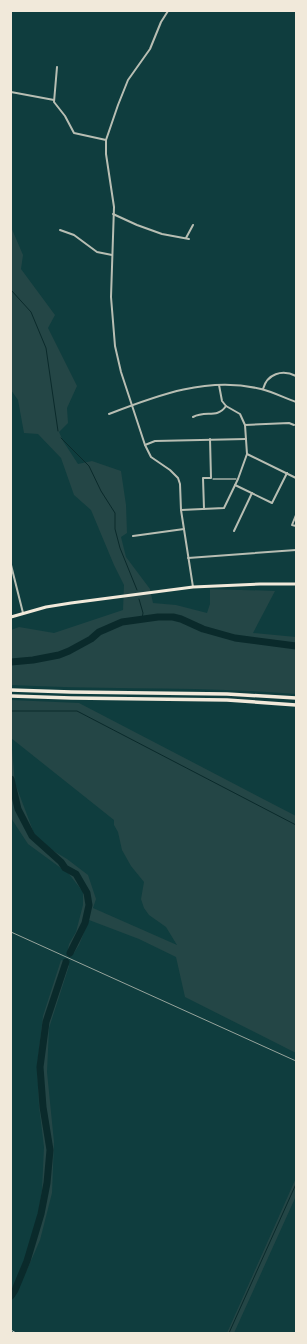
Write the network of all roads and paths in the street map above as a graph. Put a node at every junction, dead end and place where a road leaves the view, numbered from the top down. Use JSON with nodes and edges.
{"nodes":[{"id":1,"x":168,"y":11,"type":"edge"},
{"id":2,"x":57,"y":67,"type":"dead end"},
{"id":3,"x":11,"y":92,"type":"edge"},
{"id":4,"x":54,"y":100,"type":"junction"},
{"id":5,"x":106,"y":140,"type":"junction"},
{"id":6,"x":113,"y":214,"type":"junction"},
{"id":7,"x":193,"y":225,"type":"dead end"},
{"id":8,"x":60,"y":230,"type":"dead end"},
{"id":9,"x":112,"y":255,"type":"junction"},
{"id":10,"x":296,"y":376,"type":"edge"},
{"id":11,"x":219,"y":385,"type":"junction"},
{"id":12,"x":262,"y":389,"type":"junction"},
{"id":13,"x":296,"y":402,"type":"edge"},
{"id":14,"x":132,"y":405,"type":"junction"},
{"id":15,"x":226,"y":406,"type":"junction"},
{"id":16,"x":109,"y":414,"type":"dead end"},
{"id":17,"x":193,"y":417,"type":"dead end"},
{"id":18,"x":245,"y":425,"type":"junction"},
{"id":19,"x":294,"y":425,"type":"dead end"},
{"id":20,"x":246,"y":438,"type":"junction"},
{"id":21,"x":210,"y":439,"type":"junction"},
{"id":22,"x":145,"y":445,"type":"junction"},
{"id":23,"x":248,"y":454,"type":"junction"},
{"id":24,"x":287,"y":473,"type":"junction"},
{"id":25,"x":211,"y":478,"type":"junction"},
{"id":26,"x":238,"y":478,"type":"junction"},
{"id":27,"x":296,"y":478,"type":"edge"},
{"id":28,"x":235,"y":485,"type":"junction"},
{"id":29,"x":252,"y":493,"type":"junction"},
{"id":30,"x":204,"y":509,"type":"junction"},
{"id":31,"x":181,"y":510,"type":"junction"},
{"id":32,"x":296,"y":515,"type":"edge"},
{"id":33,"x":296,"y":526,"type":"edge"},
{"id":34,"x":184,"y":530,"type":"junction"},
{"id":35,"x":234,"y":531,"type":"dead end"},
{"id":36,"x":132,"y":536,"type":"dead end"},
{"id":37,"x":296,"y":550,"type":"edge"},
{"id":38,"x":188,"y":558,"type":"junction"},
{"id":39,"x":11,"y":565,"type":"edge"},
{"id":40,"x":296,"y":584,"type":"edge"},
{"id":41,"x":193,"y":587,"type":"junction"},
{"id":42,"x":23,"y":613,"type":"junction"},
{"id":43,"x":11,"y":617,"type":"edge"},
{"id":44,"x":11,"y":690,"type":"edge"},
{"id":45,"x":11,"y":696,"type":"edge"},
{"id":46,"x":296,"y":698,"type":"edge"},
{"id":47,"x":296,"y":705,"type":"edge"},
{"id":48,"x":11,"y":1330,"type":"edge"},
{"id":49,"x":16,"y":1333,"type":"edge"}],
"edges":[{"from":1,"to":5,"type":"street"},
{"from":2,"to":4,"type":"street"},
{"from":3,"to":4,"type":"street"},
{"from":4,"to":5,"type":"street"},
{"from":5,"to":6,"type":"street"},
{"from":6,"to":7,"type":"street"},
{"from":6,"to":9,"type":"street"},
{"from":8,"to":9,"type":"street"},
{"from":9,"to":14,"type":"street"},
{"from":10,"to":12,"type":"street"},
{"from":11,"to":12,"type":"street"},
{"from":11,"to":14,"type":"street"},
{"from":11,"to":15,"type":"street"},
{"from":12,"to":13,"type":"street"},
{"from":14,"to":16,"type":"street"},
{"from":14,"to":22,"type":"street"},
{"from":15,"to":17,"type":"street"},
{"from":15,"to":18,"type":"street"},
{"from":18,"to":19,"type":"street"},
{"from":18,"to":20,"type":"street"},
{"from":20,"to":21,"type":"street"},
{"from":20,"to":23,"type":"street"},
{"from":21,"to":22,"type":"street"},
{"from":21,"to":25,"type":"street"},
{"from":22,"to":31,"type":"street"},
{"from":23,"to":24,"type":"street"},
{"from":23,"to":26,"type":"street"},
{"from":24,"to":27,"type":"street"},
{"from":24,"to":29,"type":"street"},
{"from":25,"to":26,"type":"path"},
{"from":25,"to":30,"type":"street"},
{"from":26,"to":28,"type":"street"},
{"from":28,"to":29,"type":"street"},
{"from":28,"to":30,"type":"street"},
{"from":29,"to":35,"type":"street"},
{"from":30,"to":31,"type":"street"},
{"from":31,"to":34,"type":"street"},
{"from":32,"to":33,"type":"street"},
{"from":34,"to":36,"type":"street"},
{"from":34,"to":38,"type":"street"},
{"from":37,"to":38,"type":"street"},
{"from":38,"to":41,"type":"street"},
{"from":39,"to":42,"type":"street"},
{"from":40,"to":41,"type":"main road"},
{"from":41,"to":42,"type":"main road"},
{"from":42,"to":43,"type":"main road"},
{"from":44,"to":46,"type":"highway"},
{"from":45,"to":47,"type":"highway"},
{"from":48,"to":49,"type":"lane"}]}
